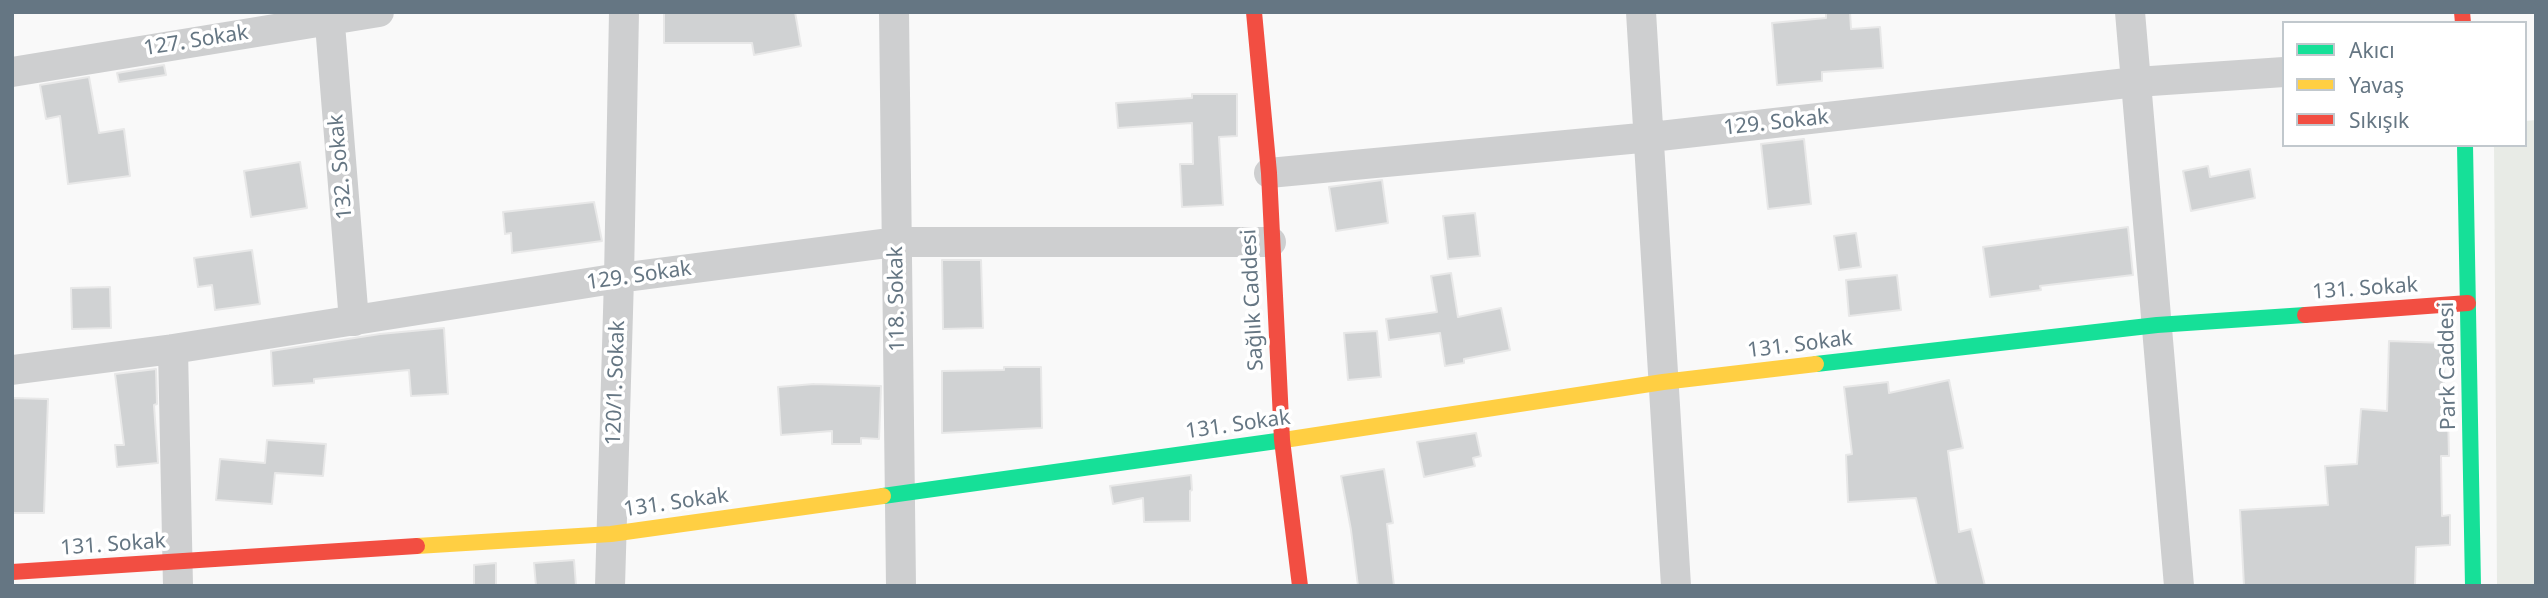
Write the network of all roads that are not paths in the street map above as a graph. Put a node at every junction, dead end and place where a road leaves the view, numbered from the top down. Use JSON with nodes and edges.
{"nodes":[{"id":1,"x":379,"y":12,"type":"edge"},
{"id":2,"x":624,"y":12,"type":"edge"},
{"id":3,"x":894,"y":12,"type":"edge"},
{"id":4,"x":1254,"y":12,"type":"edge"},
{"id":5,"x":1642,"y":12,"type":"edge"},
{"id":6,"x":2130,"y":12,"type":"edge"},
{"id":7,"x":329,"y":16,"type":"edge"},
{"id":8,"x":12,"y":72,"type":"edge"},
{"id":9,"x":2282,"y":72,"type":"edge"},
{"id":10,"x":2136,"y":82,"type":"junction"},
{"id":11,"x":1651,"y":137,"type":"junction"},
{"id":12,"x":2465,"y":147,"type":"edge"},
{"id":13,"x":1269,"y":173,"type":"junction"},
{"id":14,"x":896,"y":242,"type":"junction"},
{"id":15,"x":1271,"y":242,"type":"junction"},
{"id":16,"x":619,"y":278,"type":"junction"},
{"id":17,"x":2468,"y":303,"type":"junction"},
{"id":18,"x":354,"y":321,"type":"junction"},
{"id":19,"x":2157,"y":325,"type":"junction"},
{"id":20,"x":173,"y":349,"type":"junction"},
{"id":21,"x":12,"y":370,"type":"edge"},
{"id":22,"x":1663,"y":382,"type":"junction"},
{"id":23,"x":1282,"y":440,"type":"junction"},
{"id":24,"x":899,"y":495,"type":"junction"},
{"id":25,"x":611,"y":534,"type":"junction"},
{"id":26,"x":12,"y":572,"type":"edge"},
{"id":27,"x":178,"y":574,"type":"edge"},
{"id":28,"x":610,"y":586,"type":"edge"},
{"id":29,"x":901,"y":586,"type":"edge"},
{"id":30,"x":1300,"y":586,"type":"edge"},
{"id":31,"x":1676,"y":586,"type":"edge"},
{"id":32,"x":2179,"y":586,"type":"edge"},
{"id":33,"x":2473,"y":586,"type":"edge"}],
"edges":[{"from":1,"to":7,"type":"street","name":"127. Sokak"},
{"from":2,"to":16,"type":"street","name":"120/1. Sokak"},
{"from":3,"to":14,"type":"street","name":"118. Sokak"},
{"from":4,"to":13,"type":"street","name":"Sağlık Caddesi"},
{"from":5,"to":11,"type":"street"},
{"from":6,"to":10,"type":"street"},
{"from":7,"to":8,"type":"street","name":"127. Sokak"},
{"from":7,"to":18,"type":"street","name":"132. Sokak"},
{"from":9,"to":10,"type":"street","name":"129. Sokak"},
{"from":10,"to":11,"type":"street","name":"129. Sokak"},
{"from":10,"to":19,"type":"street"},
{"from":11,"to":13,"type":"street","name":"129. Sokak"},
{"from":11,"to":22,"type":"street"},
{"from":12,"to":17,"type":"street","name":"Park Caddesi"},
{"from":13,"to":15,"type":"street","name":"Sağlık Caddesi"},
{"from":14,"to":15,"type":"street","name":"129. Sokak"},
{"from":14,"to":16,"type":"street","name":"129. Sokak"},
{"from":14,"to":24,"type":"street","name":"118. Sokak"},
{"from":15,"to":23,"type":"street","name":"Sağlık Caddesi"},
{"from":16,"to":18,"type":"street","name":"129. Sokak"},
{"from":16,"to":25,"type":"street","name":"120/1. Sokak"},
{"from":17,"to":19,"type":"street","name":"131. Sokak"},
{"from":17,"to":33,"type":"street","name":"Park Caddesi"},
{"from":18,"to":20,"type":"street","name":"129. Sokak"},
{"from":19,"to":22,"type":"street","name":"131. Sokak"},
{"from":19,"to":32,"type":"street"},
{"from":20,"to":21,"type":"street","name":"129. Sokak"},
{"from":20,"to":27,"type":"street"},
{"from":22,"to":23,"type":"street","name":"131. Sokak"},
{"from":22,"to":31,"type":"street"},
{"from":23,"to":24,"type":"street","name":"131. Sokak"},
{"from":23,"to":30,"type":"street","name":"Sağlık Caddesi"},
{"from":24,"to":25,"type":"street","name":"131. Sokak"},
{"from":24,"to":29,"type":"street","name":"118. Sokak"},
{"from":25,"to":27,"type":"street","name":"131. Sokak"},
{"from":25,"to":28,"type":"street","name":"120/1. Sokak"},
{"from":26,"to":27,"type":"street","name":"131. Sokak"}]}
